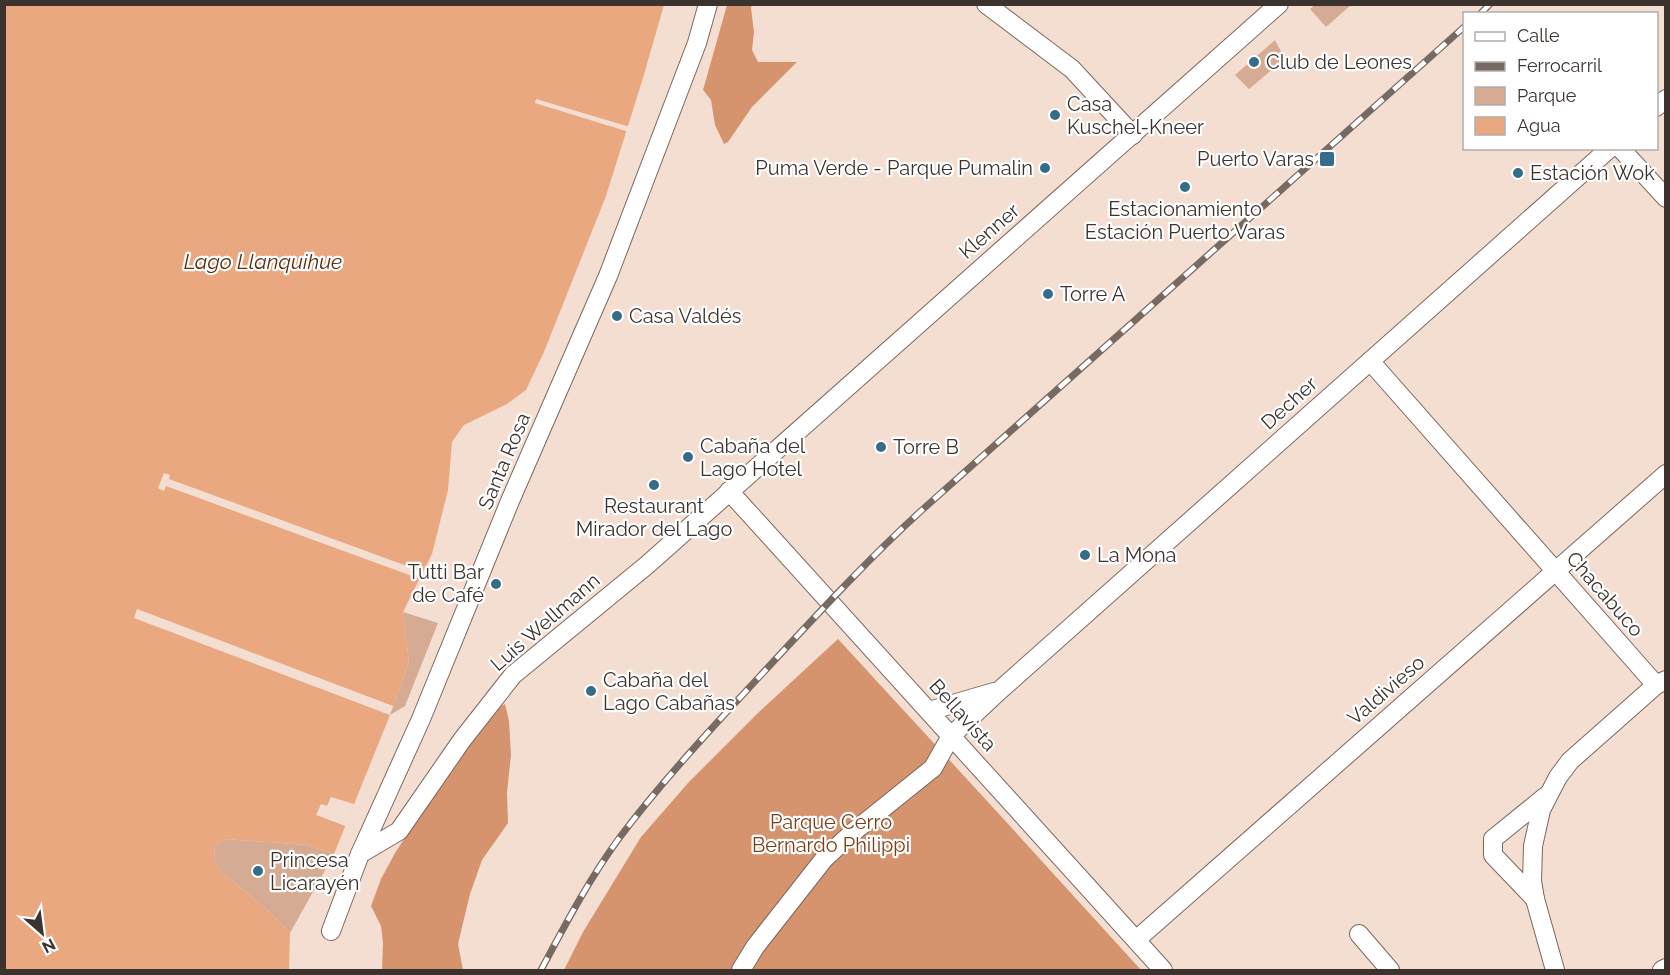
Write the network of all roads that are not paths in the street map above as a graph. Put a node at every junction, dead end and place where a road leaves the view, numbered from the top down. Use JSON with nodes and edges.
{"nodes":[{"id":1,"x":708,"y":4,"type":"edge"},
{"id":2,"x":986,"y":4,"type":"edge"},
{"id":3,"x":1279,"y":4,"type":"edge"},
{"id":4,"x":1133,"y":135,"type":"junction"},
{"id":5,"x":1608,"y":150,"type":"edge"},
{"id":6,"x":1622,"y":150,"type":"edge"},
{"id":7,"x":1665,"y":198,"type":"edge"},
{"id":8,"x":1370,"y":361,"type":"junction"},
{"id":9,"x":1665,"y":474,"type":"edge"},
{"id":10,"x":729,"y":491,"type":"junction"},
{"id":11,"x":1555,"y":571,"type":"junction"},
{"id":12,"x":1661,"y":682,"type":"edge"},
{"id":13,"x":999,"y":691,"type":"junction"},
{"id":14,"x":929,"y":711,"type":"junction"},
{"id":15,"x":951,"y":736,"type":"junction"},
{"id":16,"x":1549,"y":794,"type":"junction"},
{"id":17,"x":360,"y":854,"type":"junction"},
{"id":18,"x":1535,"y":899,"type":"junction"},
{"id":19,"x":331,"y":931,"type":"dead end"},
{"id":20,"x":1359,"y":934,"type":"dead end"},
{"id":21,"x":1136,"y":940,"type":"junction"},
{"id":22,"x":741,"y":970,"type":"edge"},
{"id":23,"x":1163,"y":970,"type":"edge"},
{"id":24,"x":1390,"y":970,"type":"edge"},
{"id":25,"x":1555,"y":970,"type":"edge"}],
"edges":[{"from":1,"to":17,"type":"street","name":"Santa Rosa"},
{"from":2,"to":4,"type":"street"},
{"from":3,"to":4,"type":"street","name":"Klenner"},
{"from":4,"to":10,"type":"street","name":"Klenner"},
{"from":5,"to":8,"type":"street","name":"Decher"},
{"from":6,"to":7,"type":"street"},
{"from":8,"to":11,"type":"street","name":"Chacabuco"},
{"from":8,"to":13,"type":"street","name":"Decher"},
{"from":9,"to":11,"type":"street","name":"Valdivieso"},
{"from":10,"to":14,"type":"street","name":"Bellavista"},
{"from":10,"to":17,"type":"street","name":"Luis Wellmann"},
{"from":11,"to":12,"type":"street","name":"Chacabuco"},
{"from":11,"to":21,"type":"street","name":"Valdivieso"},
{"from":12,"to":16,"type":"street","name":"Chacabuco"},
{"from":13,"to":14,"type":"street","name":"Decher"},
{"from":13,"to":15,"type":"street","name":"Decher"},
{"from":14,"to":15,"type":"street","name":"Bellavista"},
{"from":15,"to":21,"type":"street","name":"Bellavista"},
{"from":15,"to":22,"type":"street","name":"Decher"},
{"from":16,"to":18,"type":"street","name":"Chacabuco"},
{"from":16,"to":18,"type":"street"},
{"from":17,"to":19,"type":"street","name":"Santa Rosa"},
{"from":18,"to":25,"type":"street","name":"Chacabuco"},
{"from":20,"to":24,"type":"street"},
{"from":21,"to":23,"type":"street","name":"Bellavista"}]}
